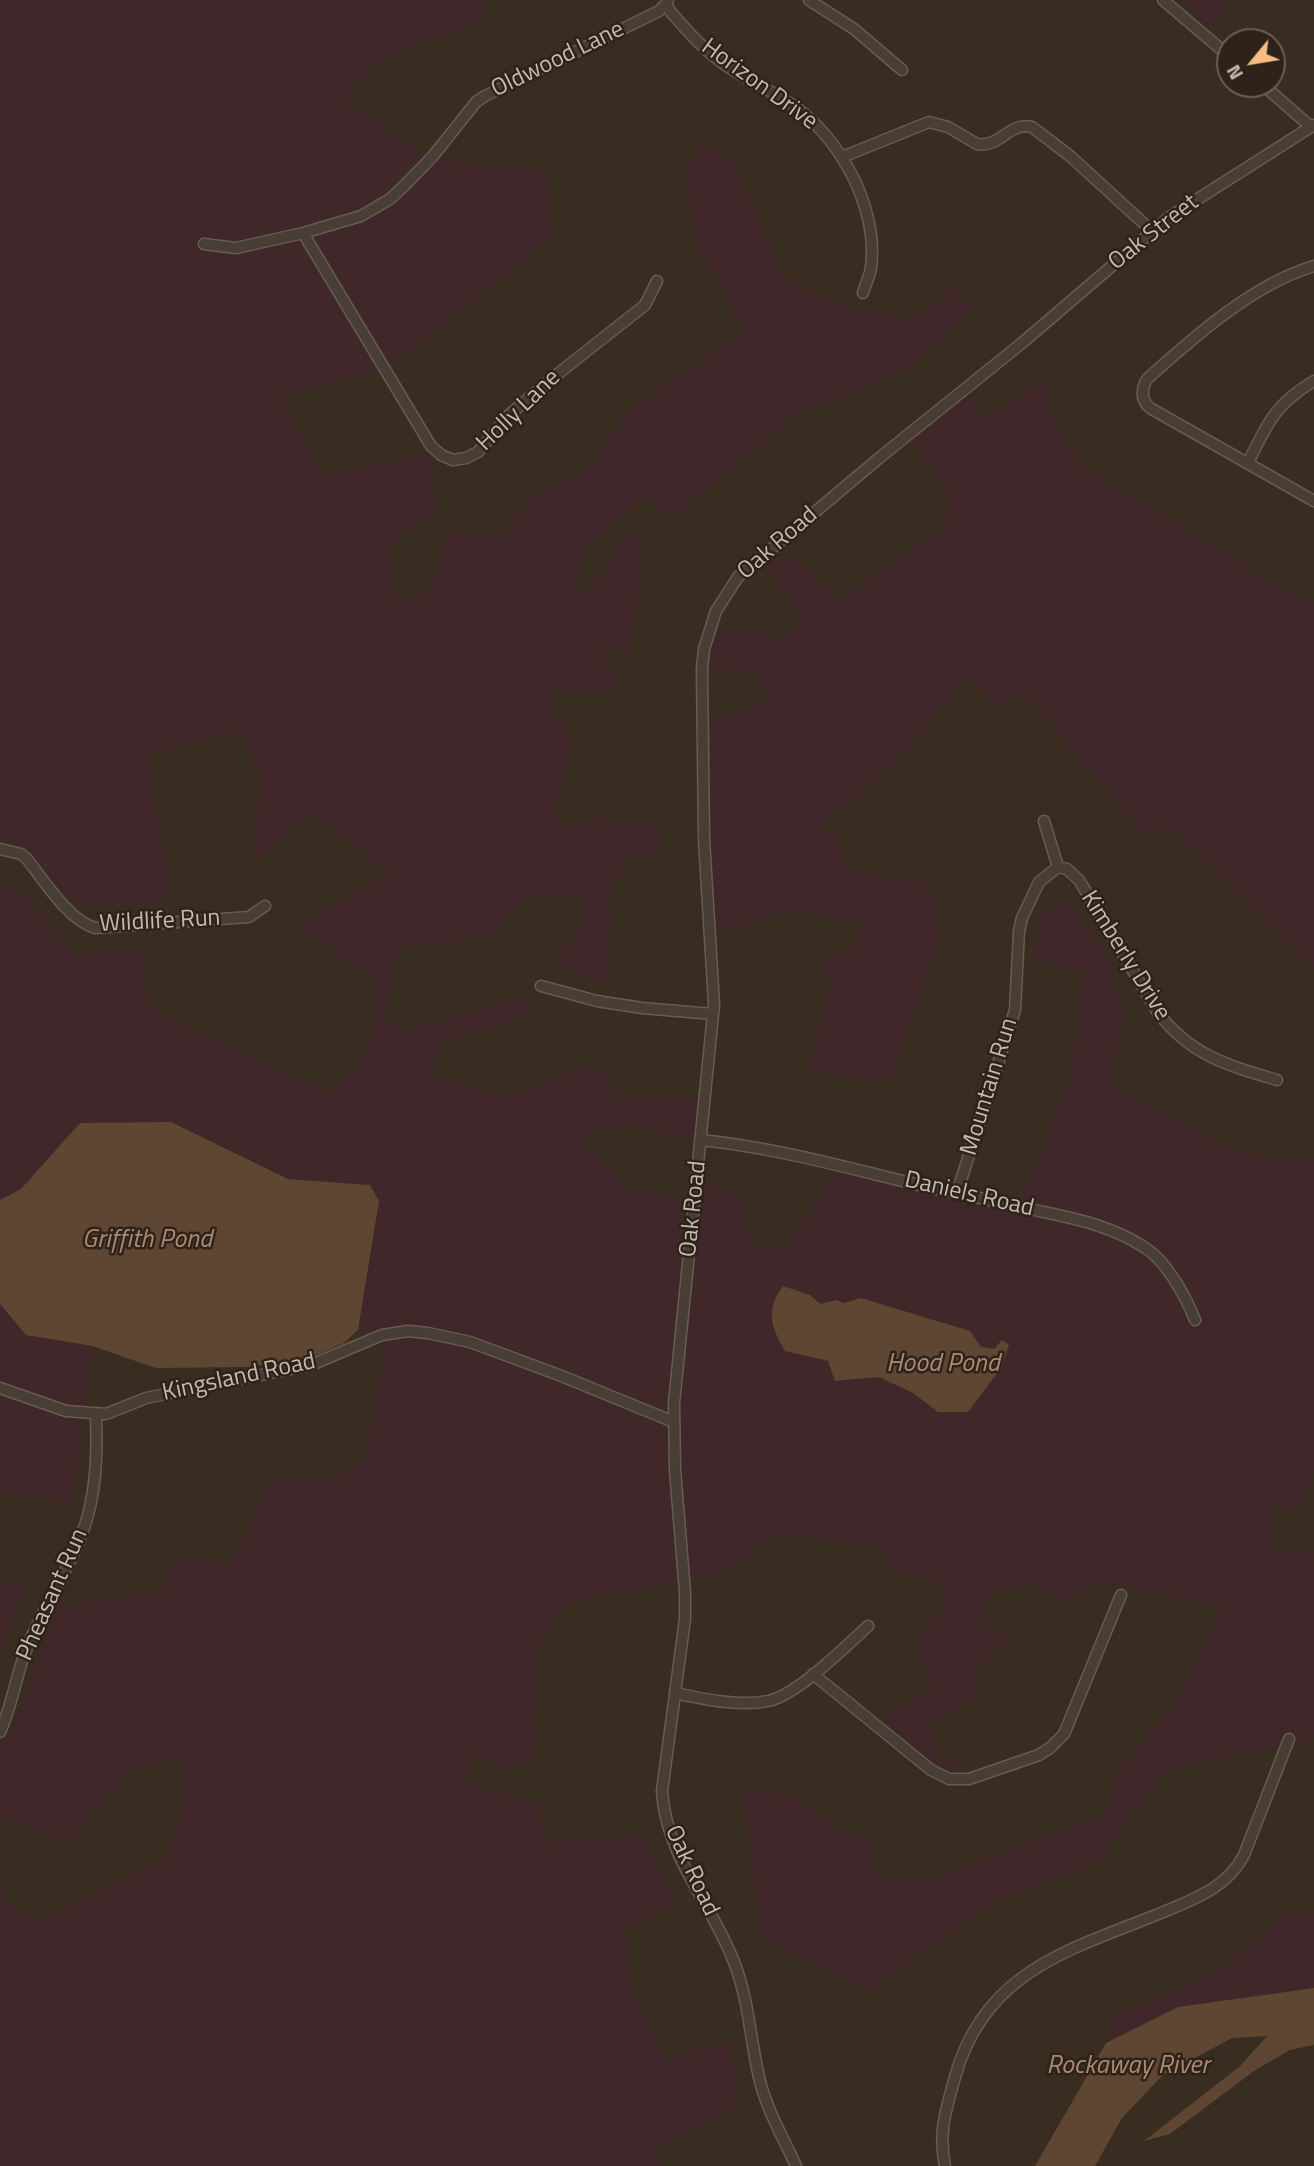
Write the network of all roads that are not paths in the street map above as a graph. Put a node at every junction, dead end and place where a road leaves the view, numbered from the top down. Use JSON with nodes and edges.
{"nodes":[{"id":1,"x":1163,"y":0,"type":"edge"},
{"id":2,"x":667,"y":2,"type":"edge"},
{"id":3,"x":815,"y":2,"type":"edge"},
{"id":4,"x":1216,"y":45,"type":"edge"},
{"id":5,"x":902,"y":71,"type":"dead end"},
{"id":6,"x":1279,"y":98,"type":"edge"},
{"id":7,"x":1312,"y":126,"type":"edge"},
{"id":8,"x":842,"y":157,"type":"junction"},
{"id":9,"x":1152,"y":231,"type":"junction"},
{"id":10,"x":303,"y":233,"type":"junction"},
{"id":11,"x":204,"y":244,"type":"dead end"},
{"id":12,"x":1314,"y":266,"type":"edge"},
{"id":13,"x":657,"y":281,"type":"dead end"},
{"id":14,"x":863,"y":293,"type":"dead end"},
{"id":15,"x":1005,"y":357,"type":"joint"},
{"id":16,"x":1314,"y":381,"type":"edge"},
{"id":17,"x":1248,"y":463,"type":"junction"},
{"id":18,"x":1314,"y":501,"type":"edge"},
{"id":19,"x":1044,"y":821,"type":"dead end"},
{"id":20,"x":0,"y":849,"type":"edge"},
{"id":21,"x":1058,"y":867,"type":"junction"},
{"id":22,"x":265,"y":906,"type":"dead end"},
{"id":23,"x":541,"y":986,"type":"dead end"},
{"id":24,"x":713,"y":1013,"type":"junction"},
{"id":25,"x":1277,"y":1080,"type":"dead end"},
{"id":26,"x":700,"y":1140,"type":"junction"},
{"id":27,"x":957,"y":1193,"type":"junction"},
{"id":28,"x":1195,"y":1320,"type":"dead end"},
{"id":29,"x":0,"y":1388,"type":"edge"},
{"id":30,"x":96,"y":1414,"type":"junction"},
{"id":31,"x":674,"y":1422,"type":"junction"},
{"id":32,"x":1121,"y":1595,"type":"dead end"},
{"id":33,"x":868,"y":1626,"type":"dead end"},
{"id":34,"x":813,"y":1674,"type":"junction"},
{"id":35,"x":676,"y":1693,"type":"junction"},
{"id":36,"x":0,"y":1732,"type":"edge"},
{"id":37,"x":1289,"y":1739,"type":"dead end"},
{"id":38,"x":796,"y":2166,"type":"edge"},
{"id":39,"x":945,"y":2166,"type":"edge"}],
"edges":[{"from":1,"to":4,"type":"street"},
{"from":2,"to":8,"type":"street","name":"Horizon Drive"},
{"from":2,"to":10,"type":"street","name":"Oldwood Lane"},
{"from":3,"to":5,"type":"street"},
{"from":6,"to":7,"type":"street"},
{"from":7,"to":9,"type":"street","name":"Oak Street"},
{"from":8,"to":9,"type":"street"},
{"from":8,"to":14,"type":"street","name":"Horizon Drive"},
{"from":9,"to":15,"type":"street","name":"Oak Street"},
{"from":10,"to":11,"type":"street","name":"Oldwood Lane"},
{"from":10,"to":13,"type":"street","name":"Holly Lane"},
{"from":12,"to":17,"type":"street"},
{"from":15,"to":24,"type":"street","name":"Oak Road"},
{"from":16,"to":17,"type":"street"},
{"from":17,"to":18,"type":"street"},
{"from":19,"to":21,"type":"street"},
{"from":20,"to":22,"type":"street","name":"Wildlife Run"},
{"from":21,"to":25,"type":"street","name":"Kimberly Drive"},
{"from":21,"to":27,"type":"street","name":"Mountain Run"},
{"from":23,"to":24,"type":"street"},
{"from":24,"to":26,"type":"street","name":"Oak Road"},
{"from":26,"to":27,"type":"street","name":"Daniels Road"},
{"from":26,"to":31,"type":"street","name":"Oak Road"},
{"from":27,"to":28,"type":"street","name":"Daniels Road"},
{"from":29,"to":30,"type":"street","name":"Kingsland Road"},
{"from":30,"to":31,"type":"street","name":"Kingsland Road"},
{"from":30,"to":36,"type":"street","name":"Pheasant Run"},
{"from":31,"to":35,"type":"street","name":"Oak Road"},
{"from":32,"to":34,"type":"street"},
{"from":33,"to":34,"type":"street"},
{"from":34,"to":35,"type":"street"},
{"from":35,"to":38,"type":"street","name":"Oak Road"},
{"from":37,"to":39,"type":"street"}]}
